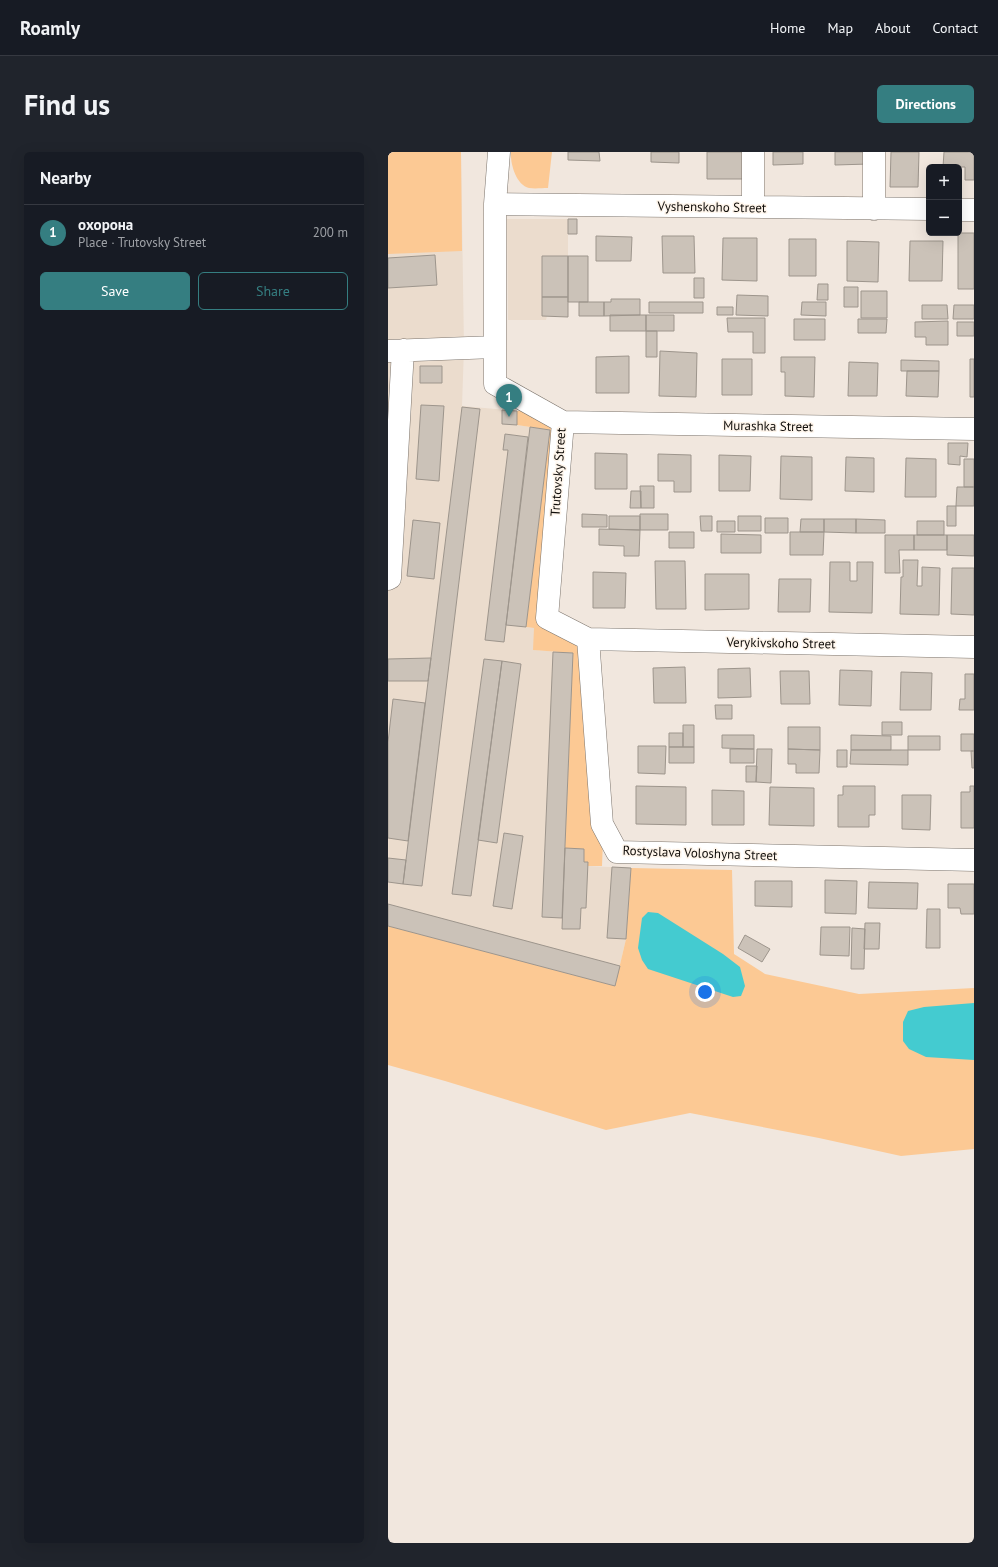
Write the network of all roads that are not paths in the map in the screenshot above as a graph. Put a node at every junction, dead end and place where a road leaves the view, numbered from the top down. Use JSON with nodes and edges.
{"nodes":[{"id":1,"x":499,"y":152,"type":"edge"},
{"id":2,"x":753,"y":152,"type":"edge"},
{"id":3,"x":874,"y":152,"type":"edge"},
{"id":4,"x":495,"y":204,"type":"junction"},
{"id":5,"x":752,"y":207,"type":"junction"},
{"id":6,"x":874,"y":209,"type":"junction"},
{"id":7,"x":926,"y":209,"type":"edge"},
{"id":8,"x":962,"y":210,"type":"edge"},
{"id":9,"x":974,"y":210,"type":"edge"},
{"id":10,"x":495,"y":347,"type":"junction"},
{"id":11,"x":396,"y":350,"type":"edge"},
{"id":12,"x":563,"y":422,"type":"junction"},
{"id":13,"x":974,"y":430,"type":"edge"},
{"id":14,"x":388,"y":579,"type":"edge"},
{"id":15,"x":588,"y":639,"type":"junction"},
{"id":16,"x":974,"y":647,"type":"edge"},
{"id":17,"x":974,"y":860,"type":"edge"}],
"edges":[{"from":1,"to":4,"type":"street","name":"Trutovsky Street"},
{"from":2,"to":5,"type":"street"},
{"from":3,"to":6,"type":"street"},
{"from":4,"to":5,"type":"street","name":"Vyshenskoho Street"},
{"from":4,"to":10,"type":"street","name":"Trutovsky Street"},
{"from":5,"to":6,"type":"street","name":"Vyshenskoho Street"},
{"from":6,"to":7,"type":"street","name":"Vyshenskoho Street"},
{"from":8,"to":9,"type":"street"},
{"from":10,"to":11,"type":"street"},
{"from":10,"to":12,"type":"street","name":"Trutovsky Street"},
{"from":11,"to":14,"type":"street"},
{"from":12,"to":13,"type":"street","name":"Murashka Street"},
{"from":12,"to":15,"type":"street","name":"Trutovsky Street"},
{"from":15,"to":16,"type":"street","name":"Verykivskoho Street"},
{"from":15,"to":17,"type":"street","name":"Rostyslava Voloshyna Street"}]}
